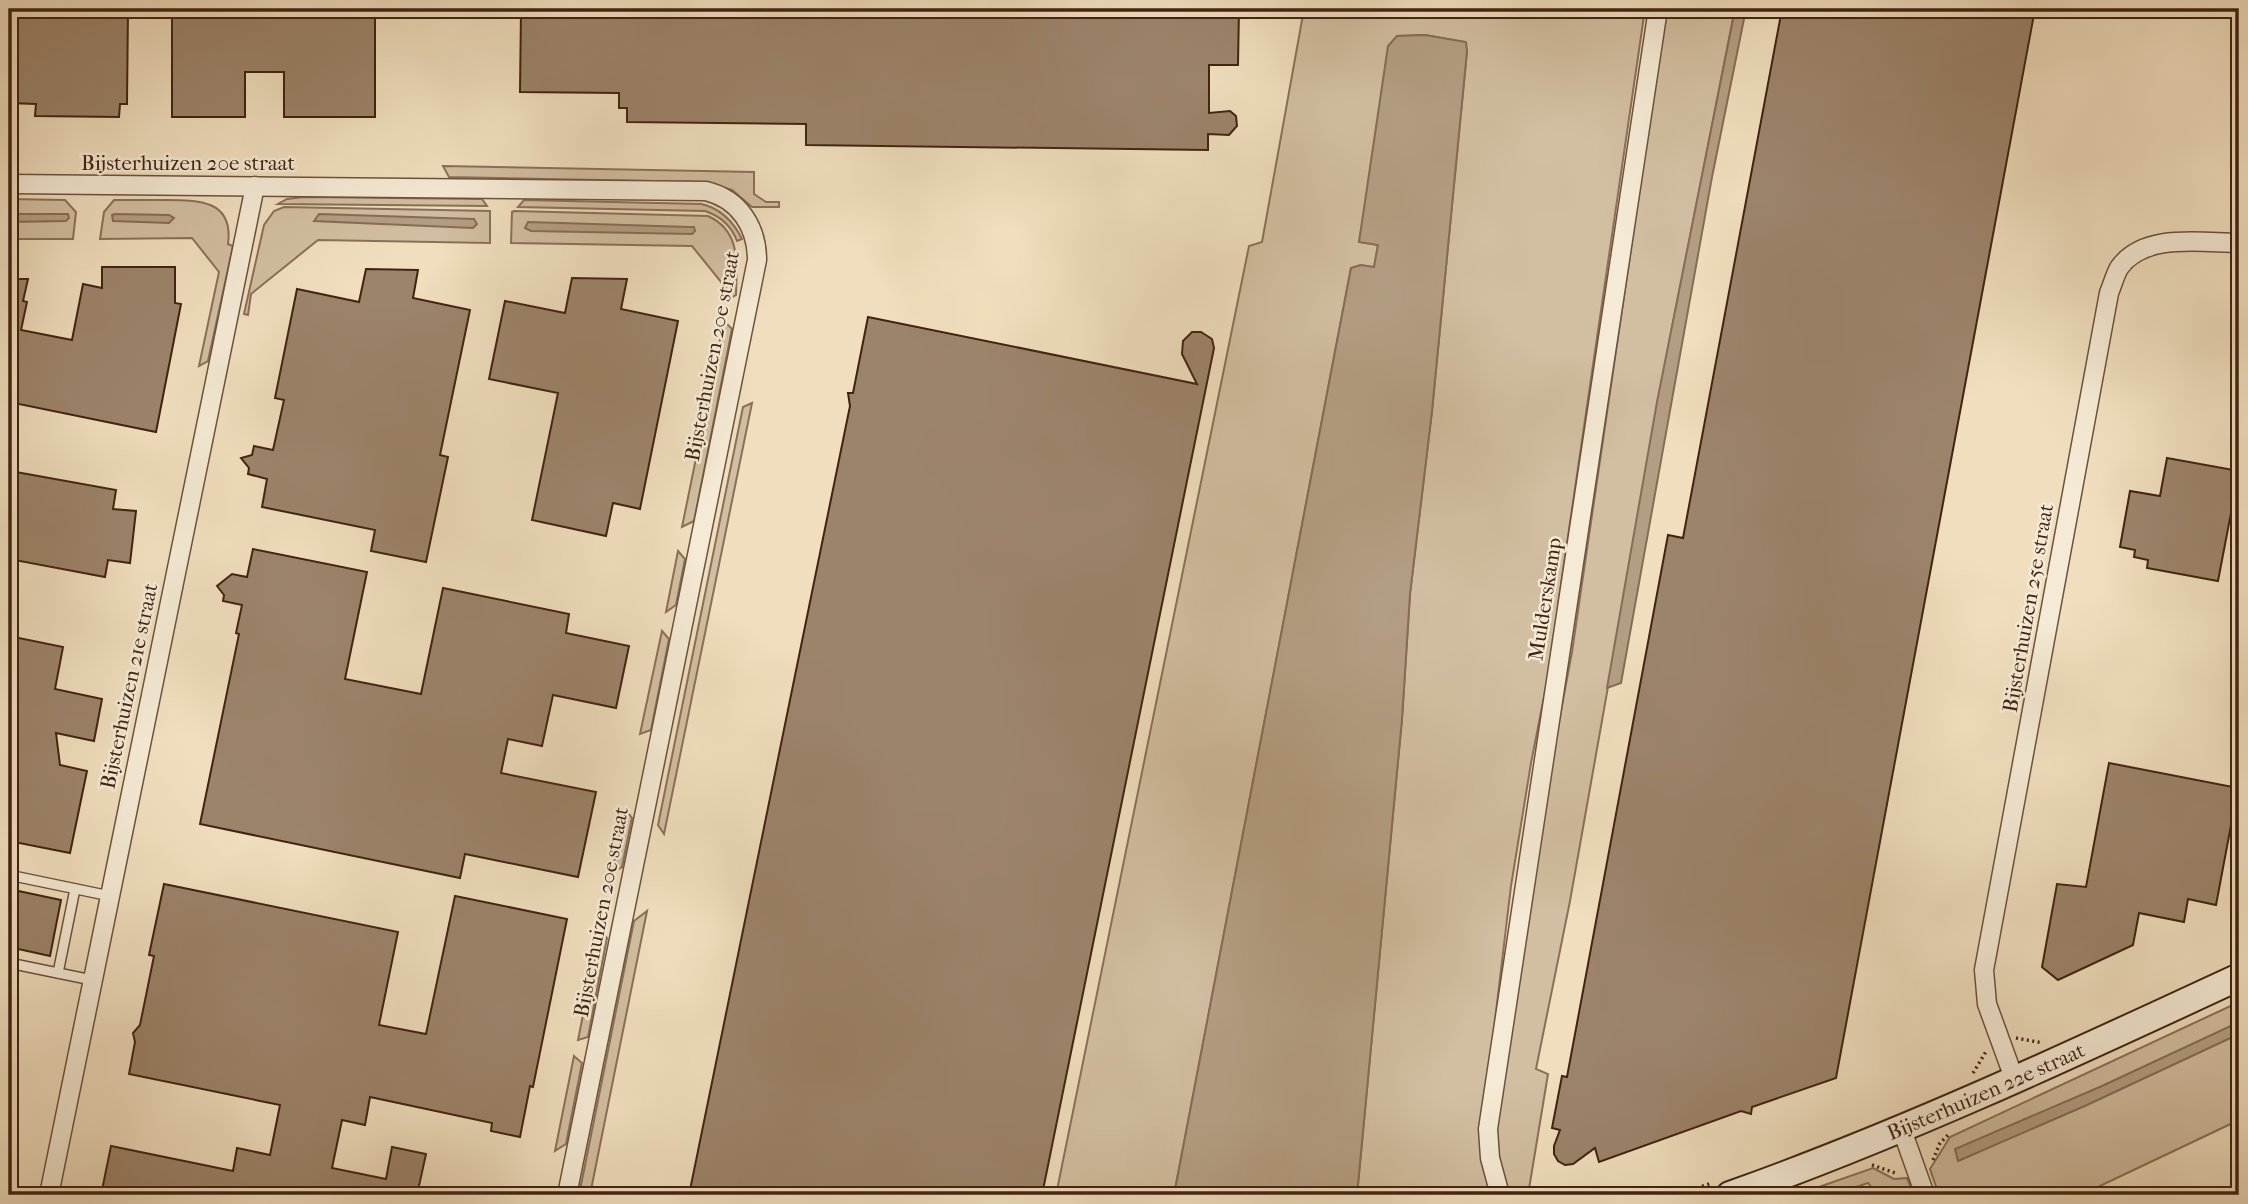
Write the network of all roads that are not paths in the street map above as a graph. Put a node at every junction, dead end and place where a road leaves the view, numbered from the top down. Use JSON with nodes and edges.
{"nodes":[{"id":1,"x":1658,"y":9,"type":"edge"},
{"id":2,"x":9,"y":184,"type":"edge"},
{"id":3,"x":255,"y":186,"type":"junction"},
{"id":4,"x":2239,"y":243,"type":"edge"},
{"id":5,"x":9,"y":875,"type":"edge"},
{"id":6,"x":75,"y":889,"type":"junction"},
{"id":7,"x":110,"y":896,"type":"junction"},
{"id":8,"x":9,"y":963,"type":"edge"},
{"id":9,"x":58,"y":973,"type":"junction"},
{"id":10,"x":2239,"y":977,"type":"edge"},
{"id":11,"x":92,"y":980,"type":"junction"},
{"id":12,"x":2015,"y":1082,"type":"junction"},
{"id":13,"x":1902,"y":1130,"type":"junction"},
{"id":14,"x":49,"y":1195,"type":"edge"},
{"id":15,"x":567,"y":1195,"type":"edge"},
{"id":16,"x":1500,"y":1195,"type":"edge"},
{"id":17,"x":1730,"y":1195,"type":"edge"},
{"id":18,"x":1926,"y":1195,"type":"edge"}],
"edges":[{"from":1,"to":16,"type":"street","name":"Mulderskamp"},
{"from":2,"to":3,"type":"street","name":"Bijsterhuizen 20e straat"},
{"from":3,"to":7,"type":"street","name":"Bijsterhuizen 21e straat"},
{"from":3,"to":15,"type":"street","name":"Bijsterhuizen 20e straat"},
{"from":4,"to":12,"type":"street","name":"Bijsterhuizen 25e straat"},
{"from":5,"to":6,"type":"lane"},
{"from":6,"to":7,"type":"lane"},
{"from":6,"to":9,"type":"lane"},
{"from":7,"to":11,"type":"street","name":"Bijsterhuizen 21e straat"},
{"from":8,"to":9,"type":"lane"},
{"from":9,"to":11,"type":"lane"},
{"from":10,"to":12,"type":"main road","name":"Bijsterhuizen 22e straat"},
{"from":11,"to":14,"type":"street","name":"Bijsterhuizen 21e straat"},
{"from":12,"to":13,"type":"main road","name":"Bijsterhuizen 22e straat"},
{"from":13,"to":17,"type":"main road","name":"Bijsterhuizen 22e straat"},
{"from":13,"to":18,"type":"street"}]}
